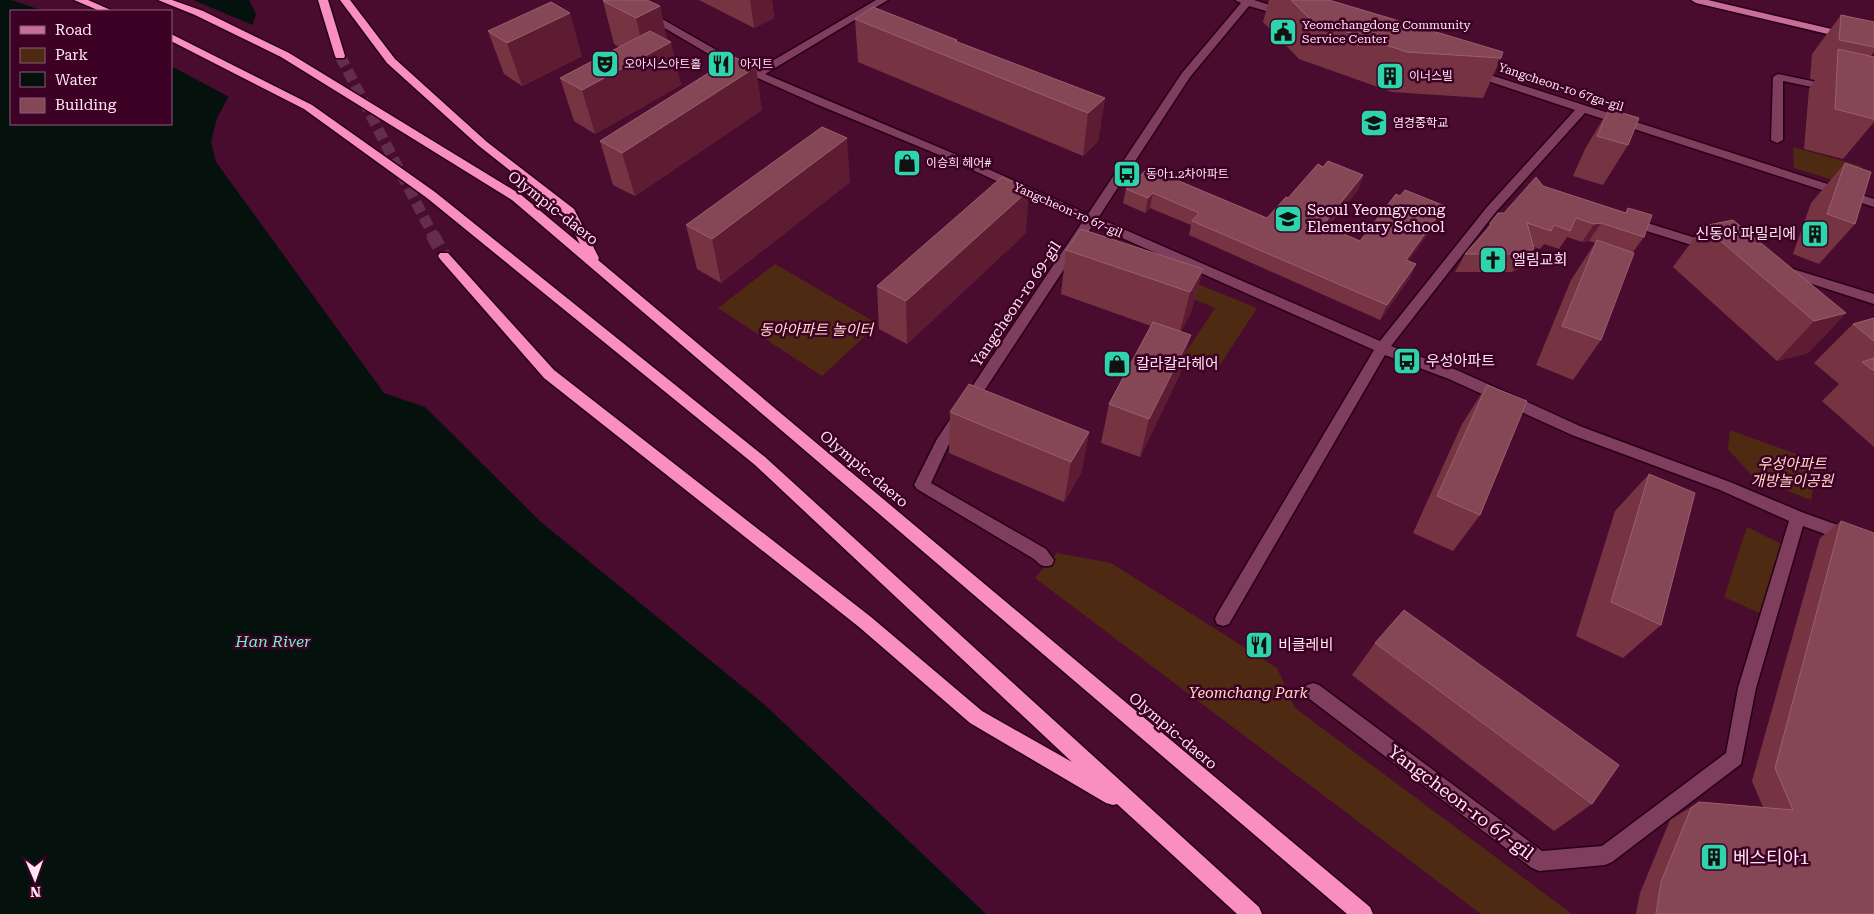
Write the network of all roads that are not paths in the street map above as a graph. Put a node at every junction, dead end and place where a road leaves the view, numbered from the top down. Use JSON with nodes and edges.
{"nodes":[{"id":1,"x":79,"y":0,"type":"edge"},
{"id":2,"x":163,"y":0,"type":"edge"},
{"id":3,"x":322,"y":0,"type":"edge"},
{"id":4,"x":345,"y":0,"type":"edge"},
{"id":5,"x":622,"y":0,"type":"edge"},
{"id":6,"x":883,"y":0,"type":"edge"},
{"id":7,"x":1696,"y":0,"type":"edge"},
{"id":8,"x":1245,"y":1,"type":"edge"},
{"id":9,"x":105,"y":10,"type":"edge"},
{"id":10,"x":1295,"y":16,"type":"dead end"},
{"id":11,"x":172,"y":38,"type":"edge"},
{"id":12,"x":1874,"y":42,"type":"edge"},
{"id":13,"x":340,"y":56,"type":"tunnel mouth"},
{"id":14,"x":1461,"y":69,"type":"edge"},
{"id":15,"x":757,"y":74,"type":"junction"},
{"id":16,"x":1845,"y":92,"type":"edge"},
{"id":17,"x":1582,"y":109,"type":"junction"},
{"id":18,"x":1777,"y":140,"type":"dead end"},
{"id":19,"x":1874,"y":203,"type":"edge"},
{"id":20,"x":1619,"y":218,"type":"edge"},
{"id":21,"x":1091,"y":220,"type":"junction"},
{"id":22,"x":1723,"y":251,"type":"edge"},
{"id":23,"x":444,"y":256,"type":"tunnel mouth"},
{"id":24,"x":596,"y":264,"type":"junction"},
{"id":25,"x":1770,"y":266,"type":"edge"},
{"id":26,"x":1874,"y":299,"type":"edge"},
{"id":27,"x":1382,"y":348,"type":"junction"},
{"id":28,"x":1798,"y":518,"type":"junction"},
{"id":29,"x":1874,"y":544,"type":"edge"},
{"id":30,"x":1046,"y":560,"type":"dead end"},
{"id":31,"x":1223,"y":619,"type":"dead end"},
{"id":32,"x":1314,"y":691,"type":"dead end"},
{"id":33,"x":1136,"y":809,"type":"junction"},
{"id":34,"x":1252,"y":914,"type":"edge"},
{"id":35,"x":1363,"y":914,"type":"edge"}],
"edges":[{"from":1,"to":9,"type":"highway"},
{"from":2,"to":24,"type":"highway","name":"Olympic-daero"},
{"from":3,"to":13,"type":"highway"},
{"from":4,"to":24,"type":"highway"},
{"from":5,"to":15,"type":"street","name":"Yangcheon-ro 67-gil"},
{"from":6,"to":15,"type":"street"},
{"from":7,"to":12,"type":"main road"},
{"from":8,"to":10,"type":"street"},
{"from":8,"to":21,"type":"street","name":"Yangcheon-ro 69-gil"},
{"from":11,"to":33,"type":"highway"},
{"from":14,"to":17,"type":"street","name":"Yangcheon-ro 67ga-gil"},
{"from":15,"to":21,"type":"street","name":"Yangcheon-ro 67-gil"},
{"from":16,"to":18,"type":"street"},
{"from":17,"to":19,"type":"street","name":"Yangcheon-ro 67ga-gil"},
{"from":17,"to":27,"type":"street"},
{"from":20,"to":22,"type":"street"},
{"from":21,"to":27,"type":"street","name":"Yangcheon-ro 67-gil"},
{"from":21,"to":30,"type":"street","name":"Yangcheon-ro 69-gil"},
{"from":23,"to":33,"type":"highway"},
{"from":24,"to":35,"type":"highway","name":"Olympic-daero"},
{"from":25,"to":26,"type":"street"},
{"from":27,"to":28,"type":"street","name":"Yangcheon-ro 67-gil"},
{"from":27,"to":31,"type":"street"},
{"from":28,"to":29,"type":"street","name":"Yangcheon-ro 67-gil"},
{"from":28,"to":32,"type":"street","name":"Yangcheon-ro 67-gil"},
{"from":33,"to":34,"type":"highway"}]}
